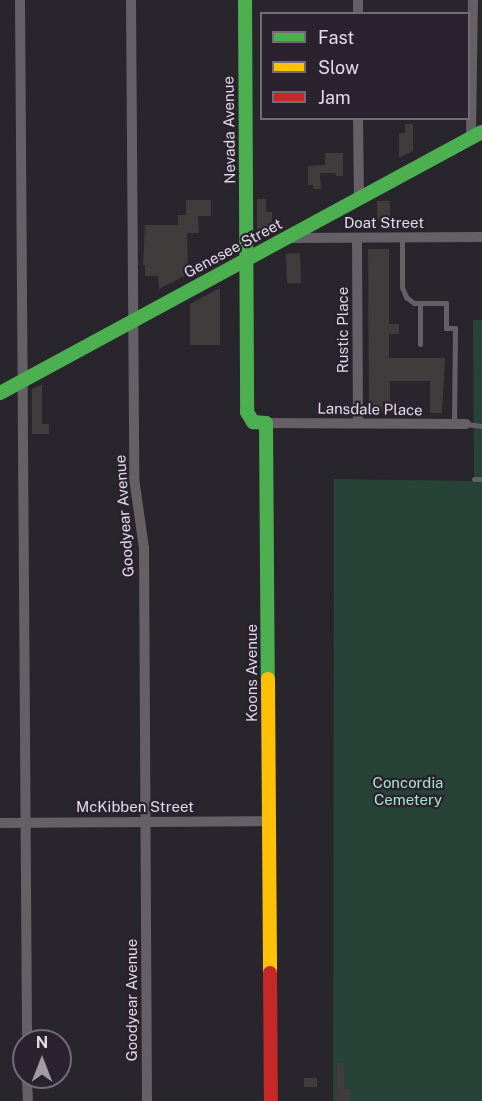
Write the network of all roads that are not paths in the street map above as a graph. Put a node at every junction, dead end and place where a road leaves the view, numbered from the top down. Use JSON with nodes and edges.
{"nodes":[{"id":1,"x":20,"y":0,"type":"edge"},
{"id":2,"x":131,"y":0,"type":"edge"},
{"id":3,"x":245,"y":0,"type":"edge"},
{"id":4,"x":473,"y":0,"type":"edge"},
{"id":5,"x":358,"y":120,"type":"edge"},
{"id":6,"x":477,"y":135,"type":"edge"},
{"id":7,"x":358,"y":199,"type":"junction"},
{"id":8,"x":482,"y":237,"type":"edge"},
{"id":9,"x":287,"y":238,"type":"junction"},
{"id":10,"x":357,"y":238,"type":"junction"},
{"id":11,"x":402,"y":238,"type":"junction"},
{"id":12,"x":247,"y":259,"type":"junction"},
{"id":13,"x":420,"y":303,"type":"junction"},
{"id":14,"x":133,"y":321,"type":"junction"},
{"id":15,"x":420,"y":344,"type":"dead end"},
{"id":16,"x":24,"y":380,"type":"junction"},
{"id":17,"x":0,"y":393,"type":"edge"},
{"id":18,"x":358,"y":422,"type":"junction"},
{"id":19,"x":266,"y":423,"type":"junction"},
{"id":20,"x":454,"y":425,"type":"junction"},
{"id":21,"x":470,"y":425,"type":"joint"},
{"id":22,"x":482,"y":426,"type":"edge"},
{"id":23,"x":474,"y":479,"type":"dead end"},
{"id":24,"x":482,"y":479,"type":"edge"},
{"id":25,"x":146,"y":821,"type":"junction"},
{"id":26,"x":269,"y":821,"type":"junction"},
{"id":27,"x":26,"y":822,"type":"junction"},
{"id":28,"x":0,"y":823,"type":"edge"},
{"id":29,"x":27,"y":1029,"type":"edge"},
{"id":30,"x":147,"y":1101,"type":"edge"},
{"id":31,"x":271,"y":1101,"type":"edge"}],
"edges":[{"from":1,"to":16,"type":"street"},
{"from":2,"to":14,"type":"street","name":"Goodyear Avenue"},
{"from":3,"to":12,"type":"street","name":"Nevada Avenue"},
{"from":4,"to":6,"type":"street"},
{"from":5,"to":7,"type":"street"},
{"from":6,"to":7,"type":"street","name":"Genesee Street"},
{"from":7,"to":9,"type":"street","name":"Genesee Street"},
{"from":8,"to":11,"type":"street","name":"Doat Street"},
{"from":9,"to":10,"type":"street","name":"Doat Street"},
{"from":9,"to":12,"type":"street","name":"Genesee Street"},
{"from":10,"to":11,"type":"street","name":"Doat Street"},
{"from":10,"to":18,"type":"street","name":"Rustic Place"},
{"from":11,"to":13,"type":"lane"},
{"from":12,"to":14,"type":"street","name":"Genesee Street"},
{"from":12,"to":19,"type":"street"},
{"from":13,"to":15,"type":"lane"},
{"from":13,"to":20,"type":"lane"},
{"from":14,"to":16,"type":"street","name":"Genesee Street"},
{"from":14,"to":25,"type":"street","name":"Goodyear Avenue"},
{"from":16,"to":17,"type":"street","name":"Genesee Street"},
{"from":16,"to":27,"type":"street"},
{"from":18,"to":19,"type":"street","name":"Lansdale Place"},
{"from":18,"to":20,"type":"street","name":"Lansdale Place"},
{"from":19,"to":26,"type":"street","name":"Koons Avenue"},
{"from":20,"to":21,"type":"street","name":"Lansdale Place"},
{"from":21,"to":22,"type":"lane"},
{"from":23,"to":24,"type":"lane"},
{"from":25,"to":26,"type":"street","name":"McKibben Street"},
{"from":25,"to":27,"type":"street","name":"McKibben Street"},
{"from":25,"to":30,"type":"street","name":"Goodyear Avenue"},
{"from":26,"to":31,"type":"street","name":"Koons Avenue"},
{"from":27,"to":28,"type":"street","name":"McKibben Street"},
{"from":27,"to":29,"type":"street"}]}
